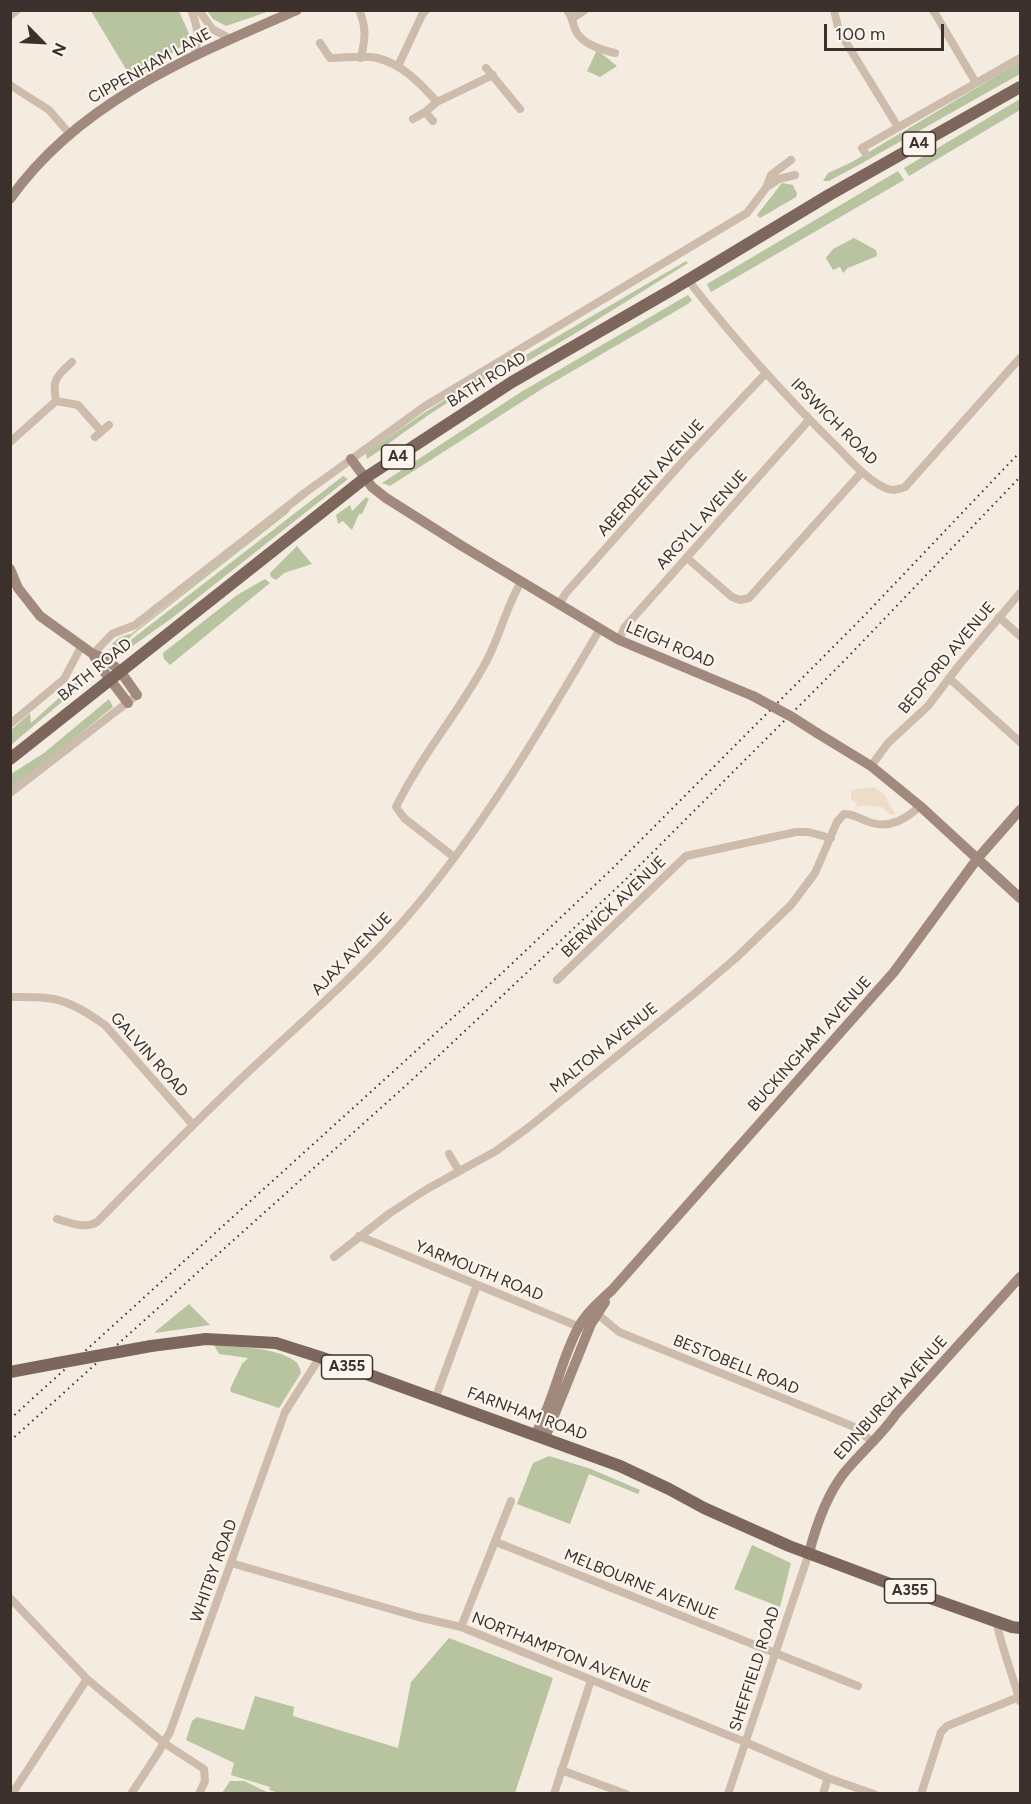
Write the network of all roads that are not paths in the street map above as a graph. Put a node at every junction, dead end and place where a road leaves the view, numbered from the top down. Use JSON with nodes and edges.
{"nodes":[{"id":1,"x":17,"y":10,"type":"edge"},
{"id":2,"x":191,"y":10,"type":"edge"},
{"id":3,"x":199,"y":10,"type":"edge"},
{"id":4,"x":297,"y":10,"type":"edge"},
{"id":5,"x":358,"y":10,"type":"edge"},
{"id":6,"x":426,"y":10,"type":"edge"},
{"id":7,"x":567,"y":10,"type":"edge"},
{"id":8,"x":585,"y":10,"type":"edge"},
{"id":9,"x":834,"y":10,"type":"edge"},
{"id":10,"x":933,"y":10,"type":"edge"},
{"id":11,"x":10,"y":16,"type":"edge"},
{"id":12,"x":573,"y":18,"type":"junction"},
{"id":13,"x":231,"y":39,"type":"junction"},
{"id":14,"x":320,"y":43,"type":"dead end"},
{"id":15,"x":615,"y":53,"type":"dead end"},
{"id":16,"x":194,"y":56,"type":"junction"},
{"id":17,"x":361,"y":58,"type":"junction"},
{"id":18,"x":1020,"y":58,"type":"edge"},
{"id":19,"x":398,"y":66,"type":"junction"},
{"id":20,"x":486,"y":68,"type":"dead end"},
{"id":21,"x":493,"y":75,"type":"junction"},
{"id":22,"x":976,"y":83,"type":"junction"},
{"id":23,"x":10,"y":85,"type":"edge"},
{"id":24,"x":1020,"y":87,"type":"edge"},
{"id":25,"x":437,"y":102,"type":"junction"},
{"id":26,"x":520,"y":109,"type":"dead end"},
{"id":27,"x":425,"y":112,"type":"junction"},
{"id":28,"x":413,"y":119,"type":"dead end"},
{"id":29,"x":433,"y":121,"type":"dead end"},
{"id":30,"x":898,"y":127,"type":"junction"},
{"id":31,"x":69,"y":133,"type":"junction"},
{"id":32,"x":866,"y":154,"type":"dead end"},
{"id":33,"x":790,"y":160,"type":"dead end"},
{"id":34,"x":795,"y":175,"type":"dead end"},
{"id":35,"x":766,"y":188,"type":"junction"},
{"id":36,"x":10,"y":199,"type":"edge"},
{"id":37,"x":688,"y":280,"type":"junction"},
{"id":38,"x":1020,"y":358,"type":"edge"},
{"id":39,"x":72,"y":362,"type":"dead end"},
{"id":40,"x":766,"y":373,"type":"junction"},
{"id":41,"x":56,"y":401,"type":"junction"},
{"id":42,"x":809,"y":420,"type":"junction"},
{"id":43,"x":109,"y":425,"type":"dead end"},
{"id":44,"x":10,"y":442,"type":"edge"},
{"id":45,"x":351,"y":459,"type":"junction"},
{"id":46,"x":862,"y":472,"type":"junction"},
{"id":47,"x":365,"y":478,"type":"junction"},
{"id":48,"x":687,"y":558,"type":"junction"},
{"id":49,"x":10,"y":569,"type":"edge"},
{"id":50,"x":521,"y":582,"type":"junction"},
{"id":51,"x":1020,"y":593,"type":"edge"},
{"id":52,"x":560,"y":604,"type":"junction"},
{"id":53,"x":999,"y":617,"type":"junction"},
{"id":54,"x":600,"y":629,"type":"junction"},
{"id":55,"x":1020,"y":636,"type":"edge"},
{"id":56,"x":619,"y":640,"type":"junction"},
{"id":57,"x":82,"y":645,"type":"junction"},
{"id":58,"x":93,"y":654,"type":"junction"},
{"id":59,"x":120,"y":671,"type":"junction"},
{"id":60,"x":949,"y":678,"type":"junction"},
{"id":61,"x":109,"y":680,"type":"junction"},
{"id":62,"x":137,"y":695,"type":"joint"},
{"id":63,"x":128,"y":703,"type":"junction"},
{"id":64,"x":10,"y":724,"type":"edge"},
{"id":65,"x":1020,"y":742,"type":"edge"},
{"id":66,"x":10,"y":759,"type":"edge"},
{"id":67,"x":871,"y":766,"type":"junction"},
{"id":68,"x":10,"y":793,"type":"edge"},
{"id":69,"x":920,"y":806,"type":"junction"},
{"id":70,"x":1020,"y":810,"type":"edge"},
{"id":71,"x":831,"y":838,"type":"junction"},
{"id":72,"x":454,"y":857,"type":"junction"},
{"id":73,"x":977,"y":859,"type":"junction"},
{"id":74,"x":1020,"y":898,"type":"edge"},
{"id":75,"x":557,"y":980,"type":"dead end"},
{"id":76,"x":10,"y":997,"type":"edge"},
{"id":77,"x":193,"y":1125,"type":"junction"},
{"id":78,"x":449,"y":1154,"type":"dead end"},
{"id":79,"x":459,"y":1171,"type":"junction"},
{"id":80,"x":57,"y":1219,"type":"dead end"},
{"id":81,"x":359,"y":1236,"type":"junction"},
{"id":82,"x":334,"y":1257,"type":"dead end"},
{"id":83,"x":1020,"y":1277,"type":"edge"},
{"id":84,"x":477,"y":1285,"type":"junction"},
{"id":85,"x":595,"y":1311,"type":"junction"},
{"id":86,"x":584,"y":1328,"type":"junction"},
{"id":87,"x":320,"y":1357,"type":"junction"},
{"id":88,"x":10,"y":1372,"type":"edge"},
{"id":89,"x":435,"y":1399,"type":"junction"},
{"id":90,"x":540,"y":1437,"type":"junction"},
{"id":91,"x":872,"y":1441,"type":"junction"},
{"id":92,"x":511,"y":1501,"type":"dead end"},
{"id":93,"x":496,"y":1542,"type":"junction"},
{"id":94,"x":808,"y":1553,"type":"junction"},
{"id":95,"x":231,"y":1563,"type":"junction"},
{"id":96,"x":12,"y":1604,"type":"edge"},
{"id":97,"x":996,"y":1621,"type":"junction"},
{"id":98,"x":461,"y":1627,"type":"junction"},
{"id":99,"x":1018,"y":1629,"type":"edge"},
{"id":100,"x":776,"y":1653,"type":"junction"},
{"id":101,"x":87,"y":1679,"type":"junction"},
{"id":102,"x":591,"y":1680,"type":"junction"},
{"id":103,"x":858,"y":1686,"type":"dead end"},
{"id":104,"x":1020,"y":1700,"type":"edge"},
{"id":105,"x":746,"y":1742,"type":"junction"},
{"id":106,"x":164,"y":1743,"type":"junction"},
{"id":107,"x":561,"y":1770,"type":"junction"},
{"id":108,"x":828,"y":1778,"type":"junction"},
{"id":109,"x":12,"y":1794,"type":"edge"},
{"id":110,"x":132,"y":1794,"type":"edge"},
{"id":111,"x":199,"y":1794,"type":"edge"},
{"id":112,"x":554,"y":1794,"type":"edge"},
{"id":113,"x":626,"y":1794,"type":"edge"},
{"id":114,"x":728,"y":1794,"type":"edge"},
{"id":115,"x":823,"y":1794,"type":"edge"},
{"id":116,"x":874,"y":1794,"type":"edge"},
{"id":117,"x":921,"y":1794,"type":"edge"}],
"edges":[{"from":1,"to":11,"type":"street"},
{"from":2,"to":16,"type":"street"},
{"from":3,"to":13,"type":"street"},
{"from":4,"to":13,"type":"street","name":"CIPPENHAM LANE"},
{"from":5,"to":17,"type":"street"},
{"from":6,"to":19,"type":"street"},
{"from":7,"to":12,"type":"street"},
{"from":8,"to":12,"type":"street"},
{"from":9,"to":30,"type":"street"},
{"from":10,"to":22,"type":"street"},
{"from":12,"to":15,"type":"street"},
{"from":13,"to":16,"type":"street","name":"CIPPENHAM LANE"},
{"from":14,"to":17,"type":"street"},
{"from":16,"to":31,"type":"street","name":"CIPPENHAM LANE"},
{"from":17,"to":19,"type":"street"},
{"from":18,"to":22,"type":"street"},
{"from":19,"to":25,"type":"street"},
{"from":20,"to":21,"type":"street"},
{"from":21,"to":25,"type":"street"},
{"from":21,"to":26,"type":"street"},
{"from":22,"to":30,"type":"street"},
{"from":23,"to":31,"type":"street"},
{"from":24,"to":37,"type":"main road","name":"BATH ROAD","number":"A4"},
{"from":25,"to":27,"type":"street"},
{"from":27,"to":28,"type":"street"},
{"from":27,"to":29,"type":"street"},
{"from":30,"to":32,"type":"street"},
{"from":31,"to":36,"type":"street","name":"CIPPENHAM LANE"},
{"from":33,"to":35,"type":"street"},
{"from":34,"to":35,"type":"street"},
{"from":35,"to":45,"type":"street"},
{"from":37,"to":40,"type":"street","name":"IPSWICH ROAD"},
{"from":37,"to":47,"type":"main road","name":"BATH ROAD","number":"A4"},
{"from":38,"to":46,"type":"street","name":"IPSWICH ROAD"},
{"from":39,"to":41,"type":"street"},
{"from":40,"to":42,"type":"street","name":"IPSWICH ROAD"},
{"from":40,"to":52,"type":"street","name":"ABERDEEN AVENUE"},
{"from":41,"to":43,"type":"street"},
{"from":41,"to":44,"type":"street"},
{"from":42,"to":46,"type":"street","name":"IPSWICH ROAD"},
{"from":42,"to":48,"type":"street","name":"ARGYLL AVENUE"},
{"from":45,"to":47,"type":"street","name":"LEIGH ROAD"},
{"from":45,"to":58,"type":"street"},
{"from":46,"to":48,"type":"street"},
{"from":47,"to":50,"type":"street","name":"LEIGH ROAD"},
{"from":47,"to":59,"type":"main road","name":"BATH ROAD","number":"A4"},
{"from":48,"to":56,"type":"street","name":"ARGYLL AVENUE"},
{"from":49,"to":57,"type":"street"},
{"from":50,"to":52,"type":"street","name":"LEIGH ROAD"},
{"from":50,"to":72,"type":"street"},
{"from":51,"to":53,"type":"street","name":"BEDFORD AVENUE"},
{"from":52,"to":54,"type":"street","name":"LEIGH ROAD"},
{"from":53,"to":55,"type":"street"},
{"from":53,"to":60,"type":"street","name":"BEDFORD AVENUE"},
{"from":54,"to":56,"type":"street","name":"LEIGH ROAD"},
{"from":54,"to":72,"type":"street","name":"AJAX AVENUE"},
{"from":56,"to":67,"type":"street","name":"LEIGH ROAD","bridge":true},
{"from":57,"to":58,"type":"street"},
{"from":57,"to":64,"type":"street","name":"BATH ROAD"},
{"from":58,"to":59,"type":"street"},
{"from":58,"to":61,"type":"street"},
{"from":59,"to":61,"type":"main road","name":"BATH ROAD","number":"A4"},
{"from":59,"to":62,"type":"street"},
{"from":60,"to":65,"type":"street"},
{"from":60,"to":67,"type":"street","name":"BEDFORD AVENUE"},
{"from":61,"to":63,"type":"street"},
{"from":61,"to":66,"type":"main road","name":"BATH ROAD","number":"A4"},
{"from":62,"to":63,"type":"street"},
{"from":63,"to":68,"type":"street"},
{"from":67,"to":69,"type":"street","name":"LEIGH ROAD"},
{"from":69,"to":71,"type":"street","name":"MALTON AVENUE"},
{"from":69,"to":73,"type":"street","name":"LEIGH ROAD"},
{"from":70,"to":73,"type":"street","name":"BUCKINGHAM AVENUE"},
{"from":71,"to":75,"type":"street","name":"BERWICK AVENUE"},
{"from":71,"to":79,"type":"street","name":"MALTON AVENUE"},
{"from":72,"to":77,"type":"street","name":"AJAX AVENUE"},
{"from":73,"to":74,"type":"street","name":"LEIGH ROAD"},
{"from":73,"to":85,"type":"street","name":"BUCKINGHAM AVENUE"},
{"from":76,"to":77,"type":"street","name":"GALVIN ROAD"},
{"from":77,"to":80,"type":"street","name":"AJAX AVENUE"},
{"from":78,"to":79,"type":"street"},
{"from":79,"to":81,"type":"street","name":"MALTON AVENUE"},
{"from":81,"to":82,"type":"street","name":"MALTON AVENUE"},
{"from":81,"to":84,"type":"street","name":"YARMOUTH ROAD"},
{"from":83,"to":91,"type":"street","name":"EDINBURGH AVENUE"},
{"from":84,"to":86,"type":"street","name":"YARMOUTH ROAD"},
{"from":84,"to":89,"type":"street"},
{"from":85,"to":86,"type":"street","name":"BUCKINGHAM AVENUE"},
{"from":85,"to":91,"type":"street","name":"BESTOBELL ROAD"},
{"from":86,"to":90,"type":"street","name":"BUCKINGHAM AVENUE"},
{"from":87,"to":88,"type":"main road","name":"FARNHAM ROAD","number":"A355","bridge":true},
{"from":87,"to":89,"type":"main road","name":"FARNHAM ROAD","number":"A355"},
{"from":87,"to":95,"type":"street","name":"WHITBY ROAD"},
{"from":89,"to":90,"type":"main road","name":"FARNHAM ROAD","number":"A355"},
{"from":90,"to":94,"type":"main road","name":"FARNHAM ROAD","number":"A355"},
{"from":91,"to":94,"type":"street","name":"EDINBURGH AVENUE"},
{"from":92,"to":93,"type":"street"},
{"from":93,"to":98,"type":"street"},
{"from":93,"to":100,"type":"street","name":"MELBOURNE AVENUE"},
{"from":94,"to":97,"type":"main road","name":"FARNHAM ROAD","number":"A355"},
{"from":94,"to":100,"type":"street","name":"SHEFFIELD ROAD"},
{"from":95,"to":98,"type":"street","name":"NORTHAMPTON AVENUE"},
{"from":95,"to":106,"type":"street","name":"WHITBY ROAD"},
{"from":96,"to":101,"type":"street"},
{"from":97,"to":99,"type":"main road","name":"FARNHAM ROAD","number":"A355"},
{"from":97,"to":104,"type":"street"},
{"from":98,"to":102,"type":"street","name":"NORTHAMPTON AVENUE"},
{"from":100,"to":103,"type":"street","name":"MELBOURNE AVENUE"},
{"from":100,"to":105,"type":"street","name":"SHEFFIELD ROAD"},
{"from":101,"to":106,"type":"street"},
{"from":101,"to":109,"type":"street"},
{"from":102,"to":105,"type":"street","name":"NORTHAMPTON AVENUE"},
{"from":102,"to":107,"type":"street"},
{"from":104,"to":117,"type":"street"},
{"from":105,"to":108,"type":"street","name":"NORTHAMPTON AVENUE"},
{"from":105,"to":114,"type":"street","name":"SHEFFIELD ROAD"},
{"from":106,"to":110,"type":"street","name":"WHITBY ROAD"},
{"from":106,"to":111,"type":"street"},
{"from":107,"to":112,"type":"street"},
{"from":107,"to":113,"type":"street"},
{"from":108,"to":115,"type":"street"},
{"from":108,"to":116,"type":"street","name":"NORTHAMPTON AVENUE"}]}
